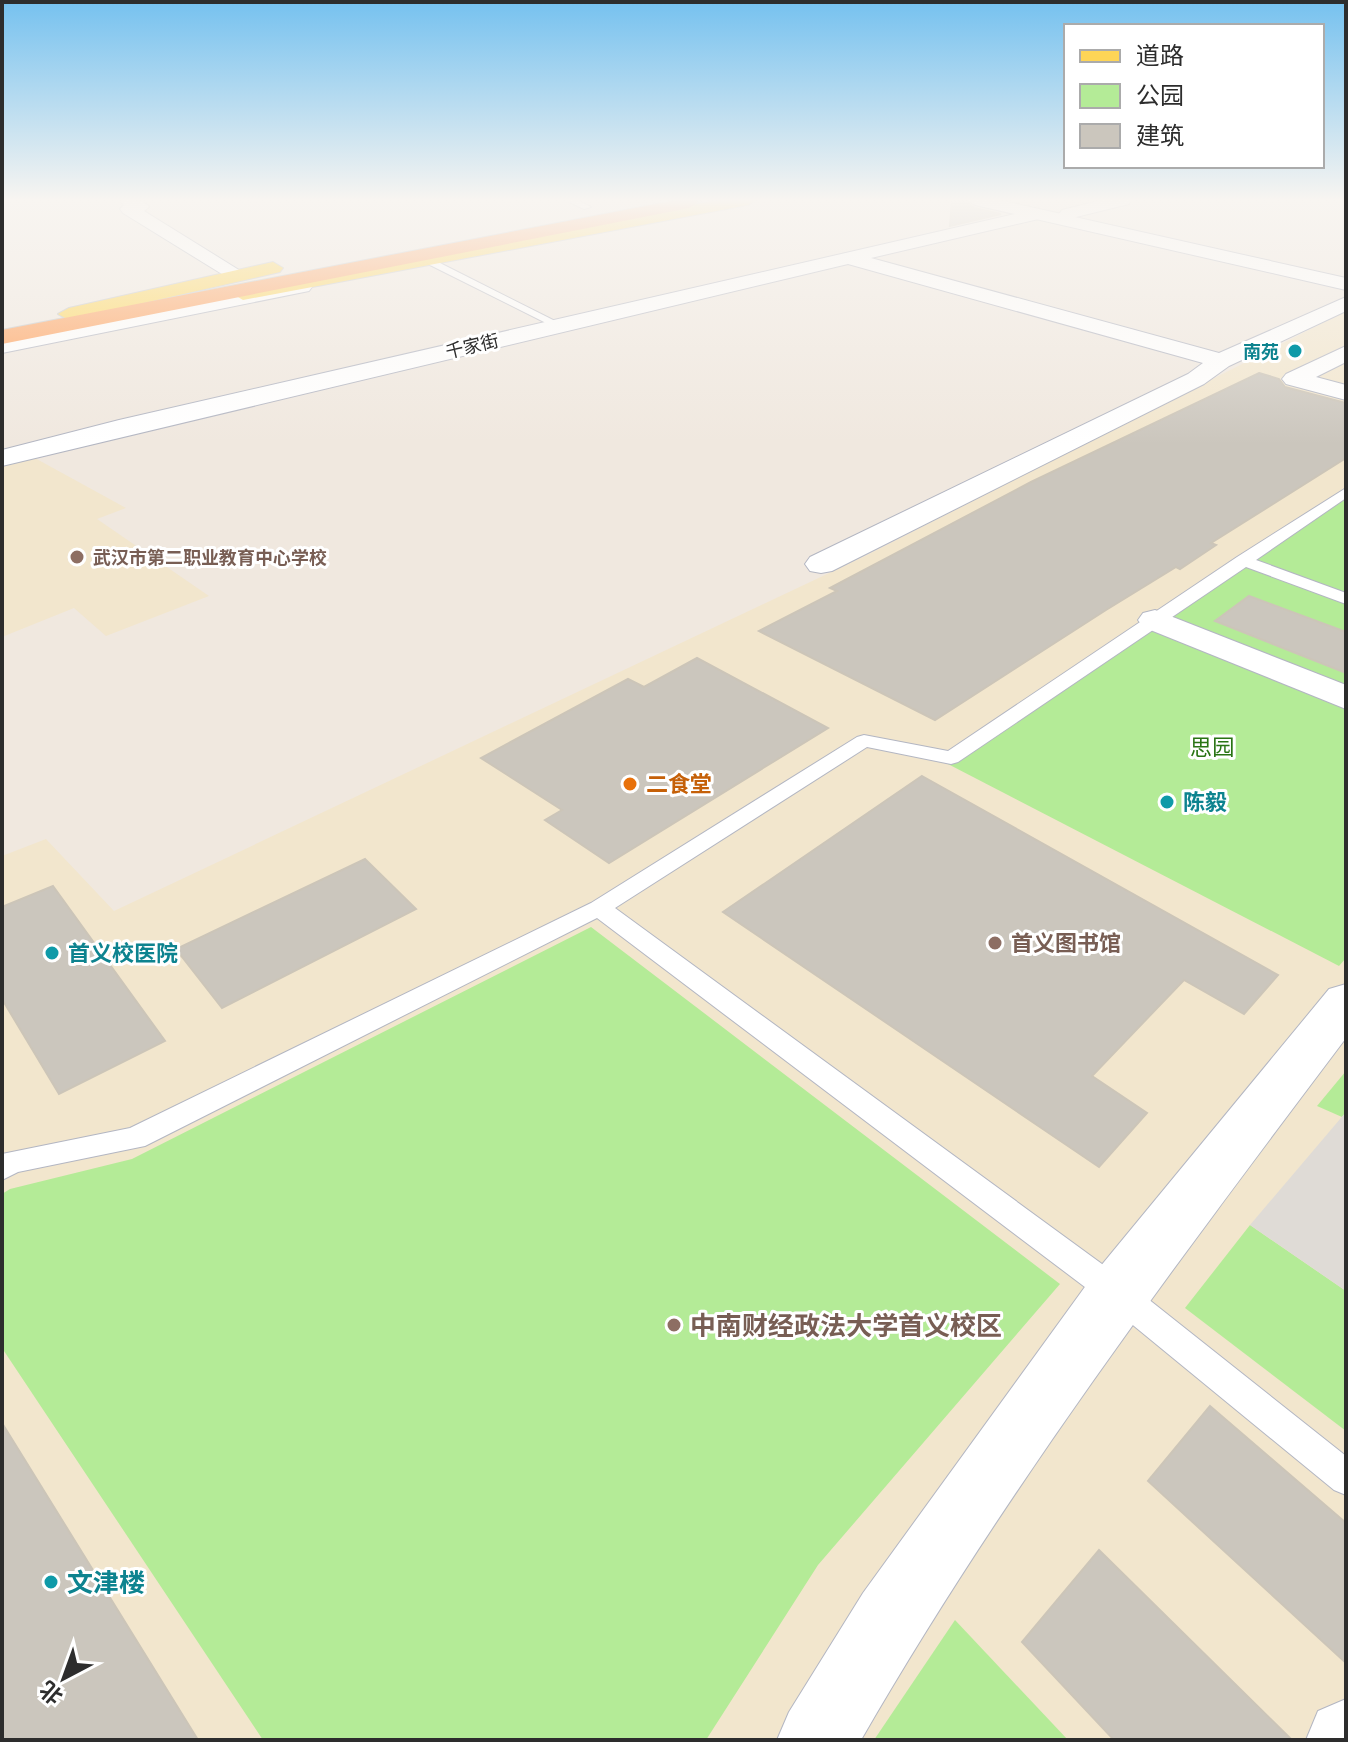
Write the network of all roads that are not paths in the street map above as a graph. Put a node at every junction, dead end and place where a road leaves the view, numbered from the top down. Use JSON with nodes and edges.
{"nodes":[{"id":1,"x":203,"y":281,"type":"edge"},
{"id":2,"x":213,"y":281,"type":"edge"},
{"id":3,"x":266,"y":281,"type":"edge"},
{"id":4,"x":322,"y":281,"type":"edge"},
{"id":5,"x":326,"y":281,"type":"edge"},
{"id":6,"x":470,"y":281,"type":"edge"},
{"id":7,"x":754,"y":281,"type":"edge"},
{"id":8,"x":931,"y":281,"type":"edge"},
{"id":9,"x":1346,"y":303,"type":"edge"},
{"id":10,"x":2,"y":318,"type":"edge"},
{"id":11,"x":74,"y":318,"type":"junction"},
{"id":12,"x":560,"y":326,"type":"junction"},
{"id":13,"x":2,"y":327,"type":"edge"},
{"id":14,"x":2,"y":337,"type":"edge"},
{"id":15,"x":2,"y":346,"type":"edge"},
{"id":16,"x":1346,"y":353,"type":"edge"},
{"id":17,"x":1221,"y":361,"type":"junction"},
{"id":18,"x":1346,"y":393,"type":"edge"},
{"id":19,"x":2,"y":458,"type":"edge"},
{"id":20,"x":1346,"y":492,"type":"edge"},
{"id":21,"x":1243,"y":560,"type":"junction"},
{"id":22,"x":821,"y":564,"type":"dead end"},
{"id":23,"x":1346,"y":599,"type":"edge"},
{"id":24,"x":1155,"y":620,"type":"junction"},
{"id":25,"x":1346,"y":698,"type":"edge"},
{"id":26,"x":599,"y":908,"type":"junction"},
{"id":27,"x":1346,"y":1002,"type":"edge"},
{"id":28,"x":5,"y":1159,"type":"edge"},
{"id":29,"x":1117,"y":1293,"type":"junction"},
{"id":30,"x":1346,"y":1478,"type":"edge"},
{"id":31,"x":817,"y":1740,"type":"edge"}],
"edges":[{"from":1,"to":10,"type":"street"},
{"from":2,"to":11,"type":"main road"},
{"from":3,"to":11,"type":"highway"},
{"from":4,"to":11,"type":"main road"},
{"from":5,"to":15,"type":"street"},
{"from":6,"to":12,"type":"lane"},
{"from":7,"to":12,"type":"street","name":"千家街"},
{"from":8,"to":17,"type":"street"},
{"from":9,"to":17,"type":"street"},
{"from":11,"to":13,"type":"highway"},
{"from":11,"to":14,"type":"highway"},
{"from":12,"to":19,"type":"street","name":"千家街"},
{"from":16,"to":18,"type":"street"},
{"from":17,"to":22,"type":"street"},
{"from":20,"to":21,"type":"lane"},
{"from":21,"to":23,"type":"lane"},
{"from":21,"to":24,"type":"lane"},
{"from":24,"to":25,"type":"street"},
{"from":24,"to":26,"type":"lane"},
{"from":26,"to":28,"type":"lane"},
{"from":26,"to":29,"type":"lane"},
{"from":27,"to":29,"type":"street"},
{"from":29,"to":30,"type":"lane"},
{"from":29,"to":31,"type":"street"}]}
